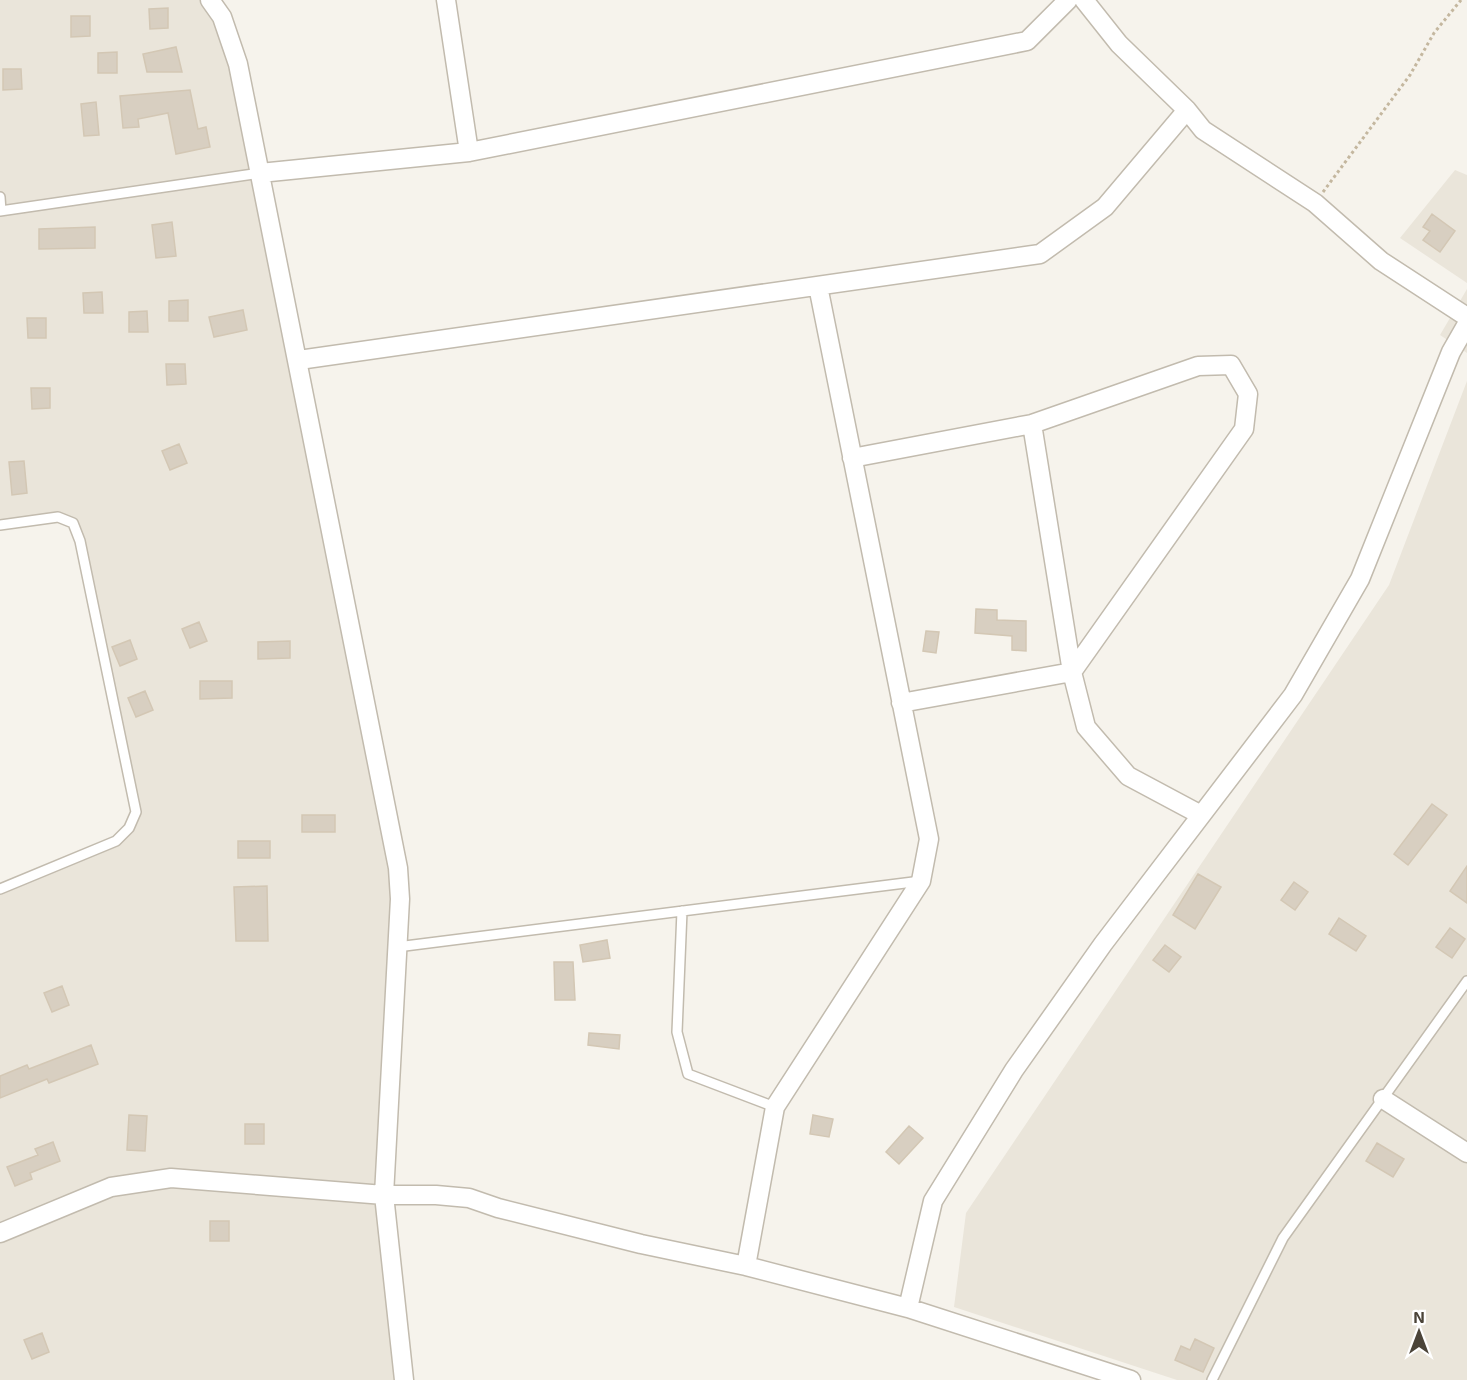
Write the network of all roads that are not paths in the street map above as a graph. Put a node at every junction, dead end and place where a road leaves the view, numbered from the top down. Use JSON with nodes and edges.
{"nodes":[{"id":1,"x":210,"y":0,"type":"edge"},
{"id":2,"x":446,"y":0,"type":"edge"},
{"id":3,"x":1068,"y":0,"type":"edge"},
{"id":4,"x":1084,"y":0,"type":"edge"},
{"id":5,"x":1187,"y":110,"type":"junction"},
{"id":6,"x":469,"y":152,"type":"junction"},
{"id":7,"x":260,"y":173,"type":"junction"},
{"id":8,"x":0,"y":197,"type":"edge"},
{"id":9,"x":1,"y":211,"type":"edge"},
{"id":10,"x":818,"y":286,"type":"junction"},
{"id":11,"x":1467,"y":318,"type":"edge"},
{"id":12,"x":1467,"y":324,"type":"edge"},
{"id":13,"x":298,"y":360,"type":"junction"},
{"id":14,"x":1032,"y":424,"type":"junction"},
{"id":15,"x":852,"y":458,"type":"junction"},
{"id":16,"x":0,"y":525,"type":"edge"},
{"id":17,"x":1072,"y":672,"type":"junction"},
{"id":18,"x":901,"y":703,"type":"junction"},
{"id":19,"x":1201,"y":815,"type":"junction"},
{"id":20,"x":921,"y":881,"type":"junction"},
{"id":21,"x":0,"y":889,"type":"edge"},
{"id":22,"x":682,"y":911,"type":"junction"},
{"id":23,"x":397,"y":947,"type":"junction"},
{"id":24,"x":1467,"y":981,"type":"edge"},
{"id":25,"x":1383,"y":1099,"type":"junction"},
{"id":26,"x":775,"y":1107,"type":"junction"},
{"id":27,"x":1467,"y":1153,"type":"edge"},
{"id":28,"x":384,"y":1195,"type":"junction"},
{"id":29,"x":0,"y":1233,"type":"edge"},
{"id":30,"x":746,"y":1266,"type":"junction"},
{"id":31,"x":908,"y":1308,"type":"junction"},
{"id":32,"x":404,"y":1380,"type":"edge"},
{"id":33,"x":1131,"y":1380,"type":"edge"},
{"id":34,"x":1212,"y":1380,"type":"edge"}],
"edges":[{"from":1,"to":7,"type":"street"},
{"from":2,"to":6,"type":"street"},
{"from":3,"to":6,"type":"street"},
{"from":4,"to":5,"type":"street"},
{"from":5,"to":10,"type":"street"},
{"from":5,"to":11,"type":"street"},
{"from":6,"to":7,"type":"street"},
{"from":7,"to":9,"type":"lane"},
{"from":7,"to":13,"type":"street"},
{"from":8,"to":9,"type":"lane"},
{"from":10,"to":13,"type":"street"},
{"from":10,"to":15,"type":"street"},
{"from":12,"to":19,"type":"street"},
{"from":13,"to":23,"type":"street"},
{"from":14,"to":15,"type":"street"},
{"from":14,"to":17,"type":"street"},
{"from":14,"to":17,"type":"street"},
{"from":15,"to":18,"type":"street"},
{"from":16,"to":21,"type":"lane"},
{"from":17,"to":18,"type":"street"},
{"from":17,"to":19,"type":"street"},
{"from":18,"to":20,"type":"street"},
{"from":19,"to":31,"type":"street"},
{"from":20,"to":22,"type":"lane"},
{"from":20,"to":26,"type":"street"},
{"from":22,"to":23,"type":"lane"},
{"from":22,"to":26,"type":"lane"},
{"from":23,"to":28,"type":"street"},
{"from":24,"to":25,"type":"lane"},
{"from":25,"to":27,"type":"street"},
{"from":25,"to":34,"type":"lane"},
{"from":26,"to":30,"type":"street"},
{"from":28,"to":29,"type":"street"},
{"from":28,"to":30,"type":"street"},
{"from":28,"to":32,"type":"street"},
{"from":30,"to":31,"type":"street"},
{"from":31,"to":33,"type":"street"}]}
